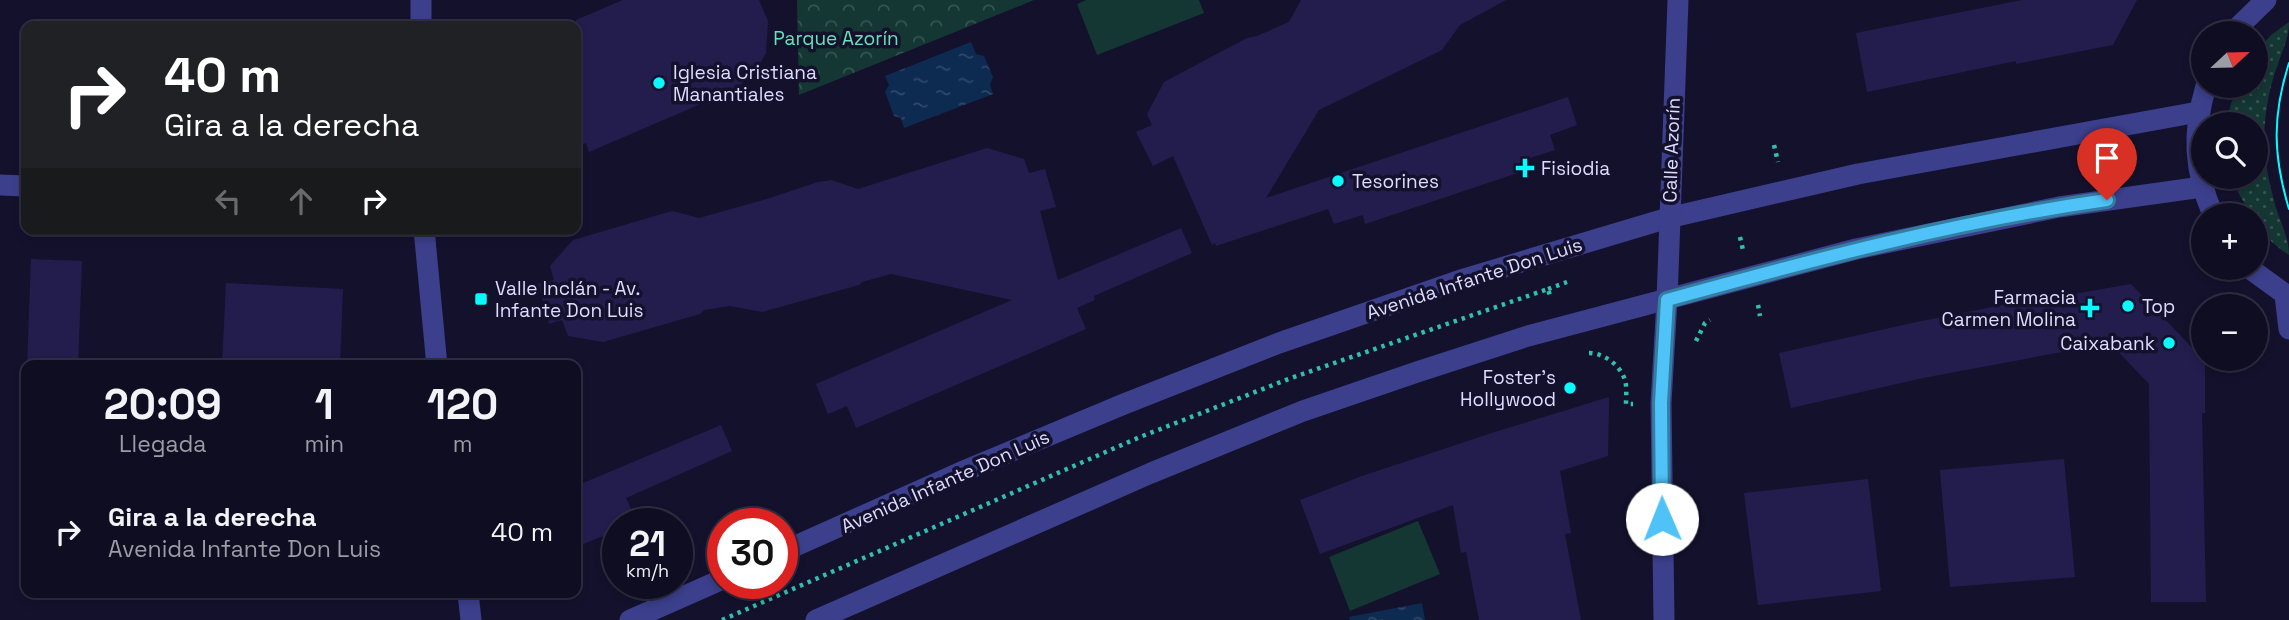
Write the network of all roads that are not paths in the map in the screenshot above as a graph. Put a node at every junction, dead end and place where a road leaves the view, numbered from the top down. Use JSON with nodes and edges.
{"nodes":[{"id":1,"x":421,"y":0,"type":"edge"},
{"id":2,"x":1678,"y":0,"type":"edge"},
{"id":3,"x":2266,"y":0,"type":"edge"},
{"id":4,"x":421,"y":21,"type":"edge"},
{"id":5,"x":2244,"y":21,"type":"edge"},
{"id":6,"x":2202,"y":98,"type":"edge"},
{"id":7,"x":2198,"y":112,"type":"edge"},
{"id":8,"x":2191,"y":113,"type":"edge"},
{"id":9,"x":0,"y":185,"type":"edge"},
{"id":10,"x":21,"y":186,"type":"edge"},
{"id":11,"x":2191,"y":189,"type":"edge"},
{"id":12,"x":1668,"y":218,"type":"junction"},
{"id":13,"x":425,"y":235,"type":"edge"},
{"id":14,"x":2265,"y":280,"type":"edge"},
{"id":15,"x":2287,"y":296,"type":"edge"},
{"id":16,"x":1667,"y":300,"type":"junction"},
{"id":17,"x":2289,"y":329,"type":"edge"},
{"id":18,"x":436,"y":360,"type":"edge"},
{"id":19,"x":798,"y":545,"type":"edge"},
{"id":20,"x":707,"y":586,"type":"edge"},
{"id":21,"x":469,"y":598,"type":"edge"},
{"id":22,"x":471,"y":620,"type":"edge"},
{"id":23,"x":630,"y":620,"type":"edge"},
{"id":24,"x":816,"y":620,"type":"edge"},
{"id":25,"x":1664,"y":620,"type":"edge"}],
"edges":[{"from":1,"to":4,"type":"street"},
{"from":2,"to":12,"type":"street","name":"Calle Azorín"},
{"from":3,"to":5,"type":"street"},
{"from":6,"to":7,"type":"street"},
{"from":8,"to":12,"type":"street","name":"Avenida Infante Don Luis"},
{"from":9,"to":10,"type":"street"},
{"from":11,"to":16,"type":"street"},
{"from":12,"to":16,"type":"street","name":"Calle Azorín"},
{"from":12,"to":19,"type":"street","name":"Avenida Infante Don Luis"},
{"from":13,"to":18,"type":"street"},
{"from":14,"to":15,"type":"street"},
{"from":15,"to":17,"type":"street"},
{"from":16,"to":24,"type":"street"},
{"from":16,"to":25,"type":"street","name":"Calle Azorín"},
{"from":20,"to":23,"type":"street"},
{"from":21,"to":22,"type":"street"}]}
